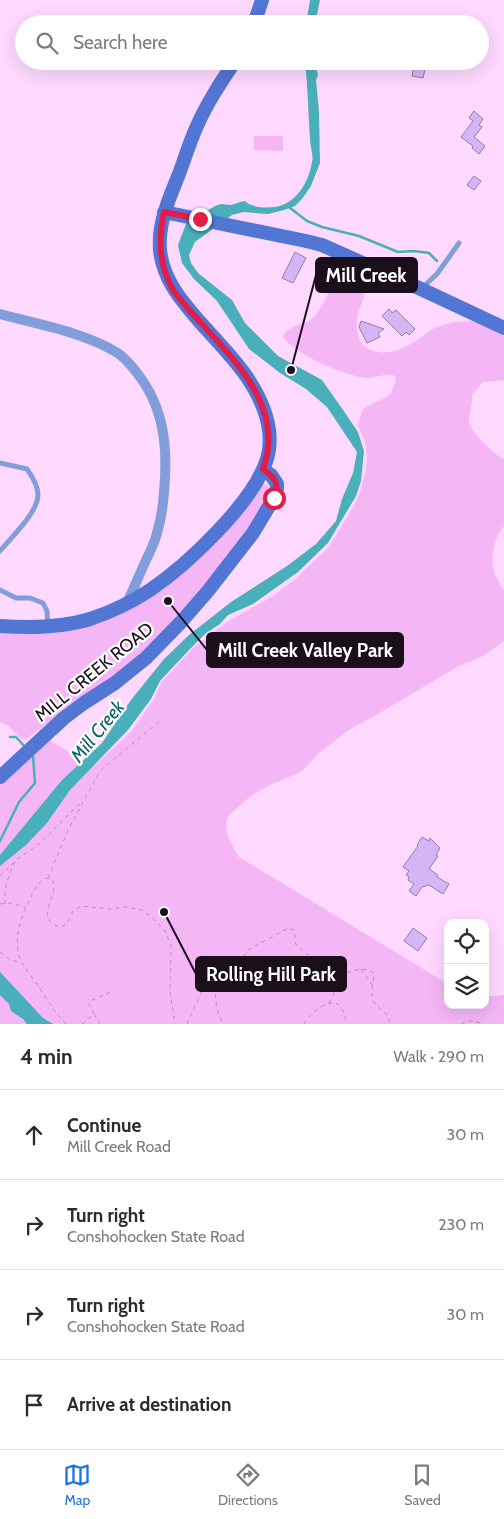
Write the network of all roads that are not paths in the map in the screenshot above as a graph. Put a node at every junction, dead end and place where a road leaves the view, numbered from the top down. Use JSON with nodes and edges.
{"nodes":[{"id":1,"x":262,"y":0,"type":"edge"},
{"id":2,"x":257,"y":15,"type":"edge"},
{"id":3,"x":229,"y":70,"type":"edge"},
{"id":4,"x":164,"y":212,"type":"junction"},
{"id":5,"x":459,"y":243,"type":"dead end"},
{"id":6,"x":421,"y":289,"type":"junction"},
{"id":7,"x":0,"y":314,"type":"edge"},
{"id":8,"x":504,"y":328,"type":"edge"},
{"id":9,"x":0,"y":463,"type":"edge"},
{"id":10,"x":263,"y":469,"type":"junction"},
{"id":11,"x":0,"y":551,"type":"edge"},
{"id":12,"x":0,"y":590,"type":"edge"},
{"id":13,"x":127,"y":603,"type":"junction"},
{"id":14,"x":0,"y":626,"type":"edge"},
{"id":15,"x":48,"y":626,"type":"junction"},
{"id":16,"x":0,"y":777,"type":"edge"}],
"edges":[{"from":1,"to":2,"type":"main road"},
{"from":3,"to":4,"type":"main road"},
{"from":4,"to":6,"type":"main road"},
{"from":4,"to":10,"type":"main road"},
{"from":5,"to":6,"type":"lane"},
{"from":6,"to":8,"type":"main road"},
{"from":7,"to":13,"type":"street"},
{"from":9,"to":11,"type":"lane"},
{"from":10,"to":13,"type":"main road"},
{"from":10,"to":16,"type":"main road","name":"MILL CREEK ROAD"},
{"from":12,"to":15,"type":"lane"},
{"from":13,"to":15,"type":"main road"},
{"from":14,"to":15,"type":"main road"}]}
